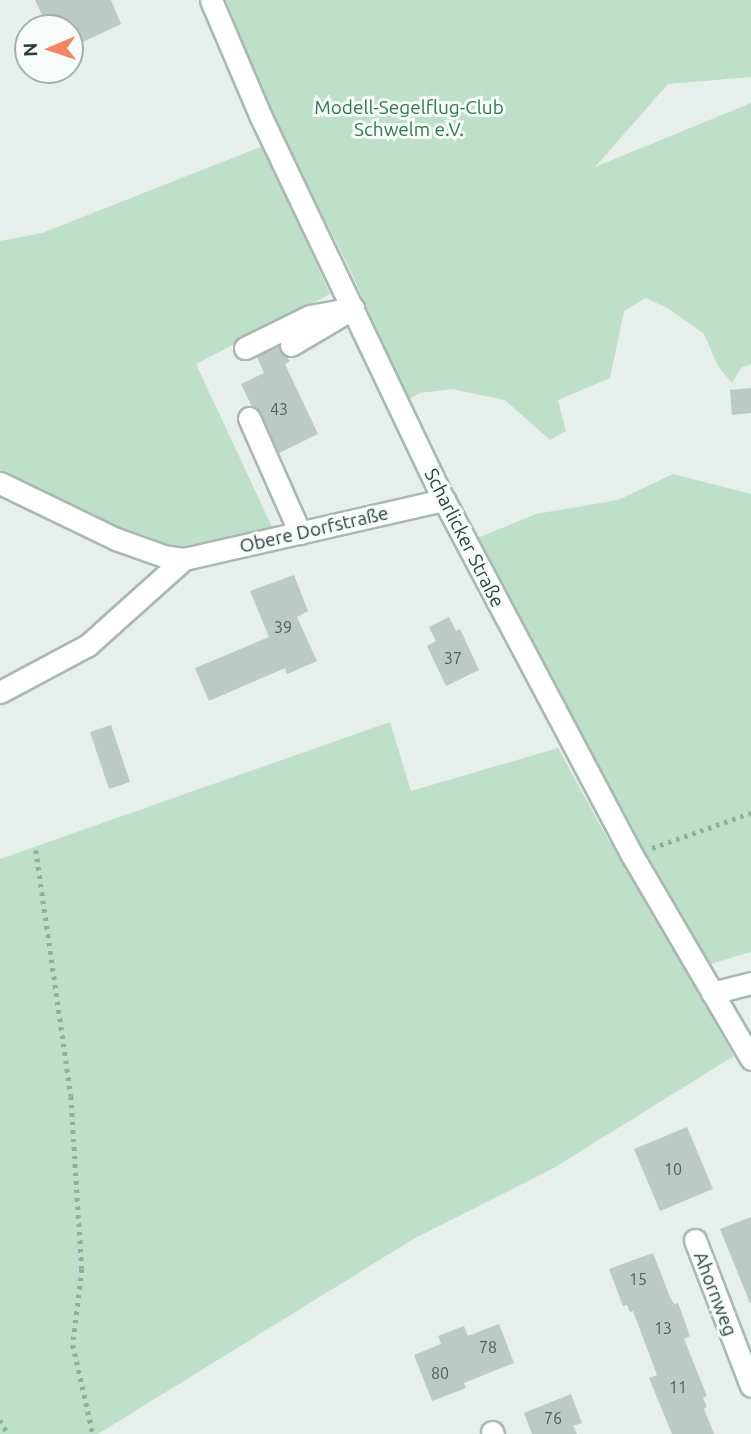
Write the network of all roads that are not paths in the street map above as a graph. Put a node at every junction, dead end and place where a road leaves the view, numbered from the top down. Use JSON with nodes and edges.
{"nodes":[{"id":1,"x":211,"y":0,"type":"edge"},
{"id":2,"x":353,"y":309,"type":"junction"},
{"id":3,"x":291,"y":345,"type":"dead end"},
{"id":4,"x":245,"y":348,"type":"dead end"},
{"id":5,"x":249,"y":418,"type":"dead end"},
{"id":6,"x":0,"y":483,"type":"edge"},
{"id":7,"x":444,"y":500,"type":"junction"},
{"id":8,"x":300,"y":533,"type":"junction"},
{"id":9,"x":184,"y":559,"type":"junction"},
{"id":10,"x":0,"y":692,"type":"edge"},
{"id":11,"x":751,"y":983,"type":"edge"},
{"id":12,"x":712,"y":993,"type":"junction"},
{"id":13,"x":751,"y":1059,"type":"edge"},
{"id":14,"x":695,"y":1240,"type":"dead end"},
{"id":15,"x":751,"y":1386,"type":"edge"}],
"edges":[{"from":1,"to":2,"type":"street","name":"Scharlicker Straße"},
{"from":2,"to":3,"type":"street"},
{"from":2,"to":4,"type":"street"},
{"from":2,"to":7,"type":"street","name":"Scharlicker Straße"},
{"from":5,"to":8,"type":"street"},
{"from":6,"to":9,"type":"street","name":"Obere Dorfstraße"},
{"from":7,"to":8,"type":"street","name":"Obere Dorfstraße"},
{"from":7,"to":12,"type":"street","name":"Scharlicker Straße"},
{"from":8,"to":9,"type":"street","name":"Obere Dorfstraße"},
{"from":9,"to":10,"type":"street","name":"Obere Dorfstraße"},
{"from":11,"to":12,"type":"street"},
{"from":12,"to":13,"type":"street","name":"Scharlicker Straße"},
{"from":14,"to":15,"type":"street","name":"Ahornweg"}]}
